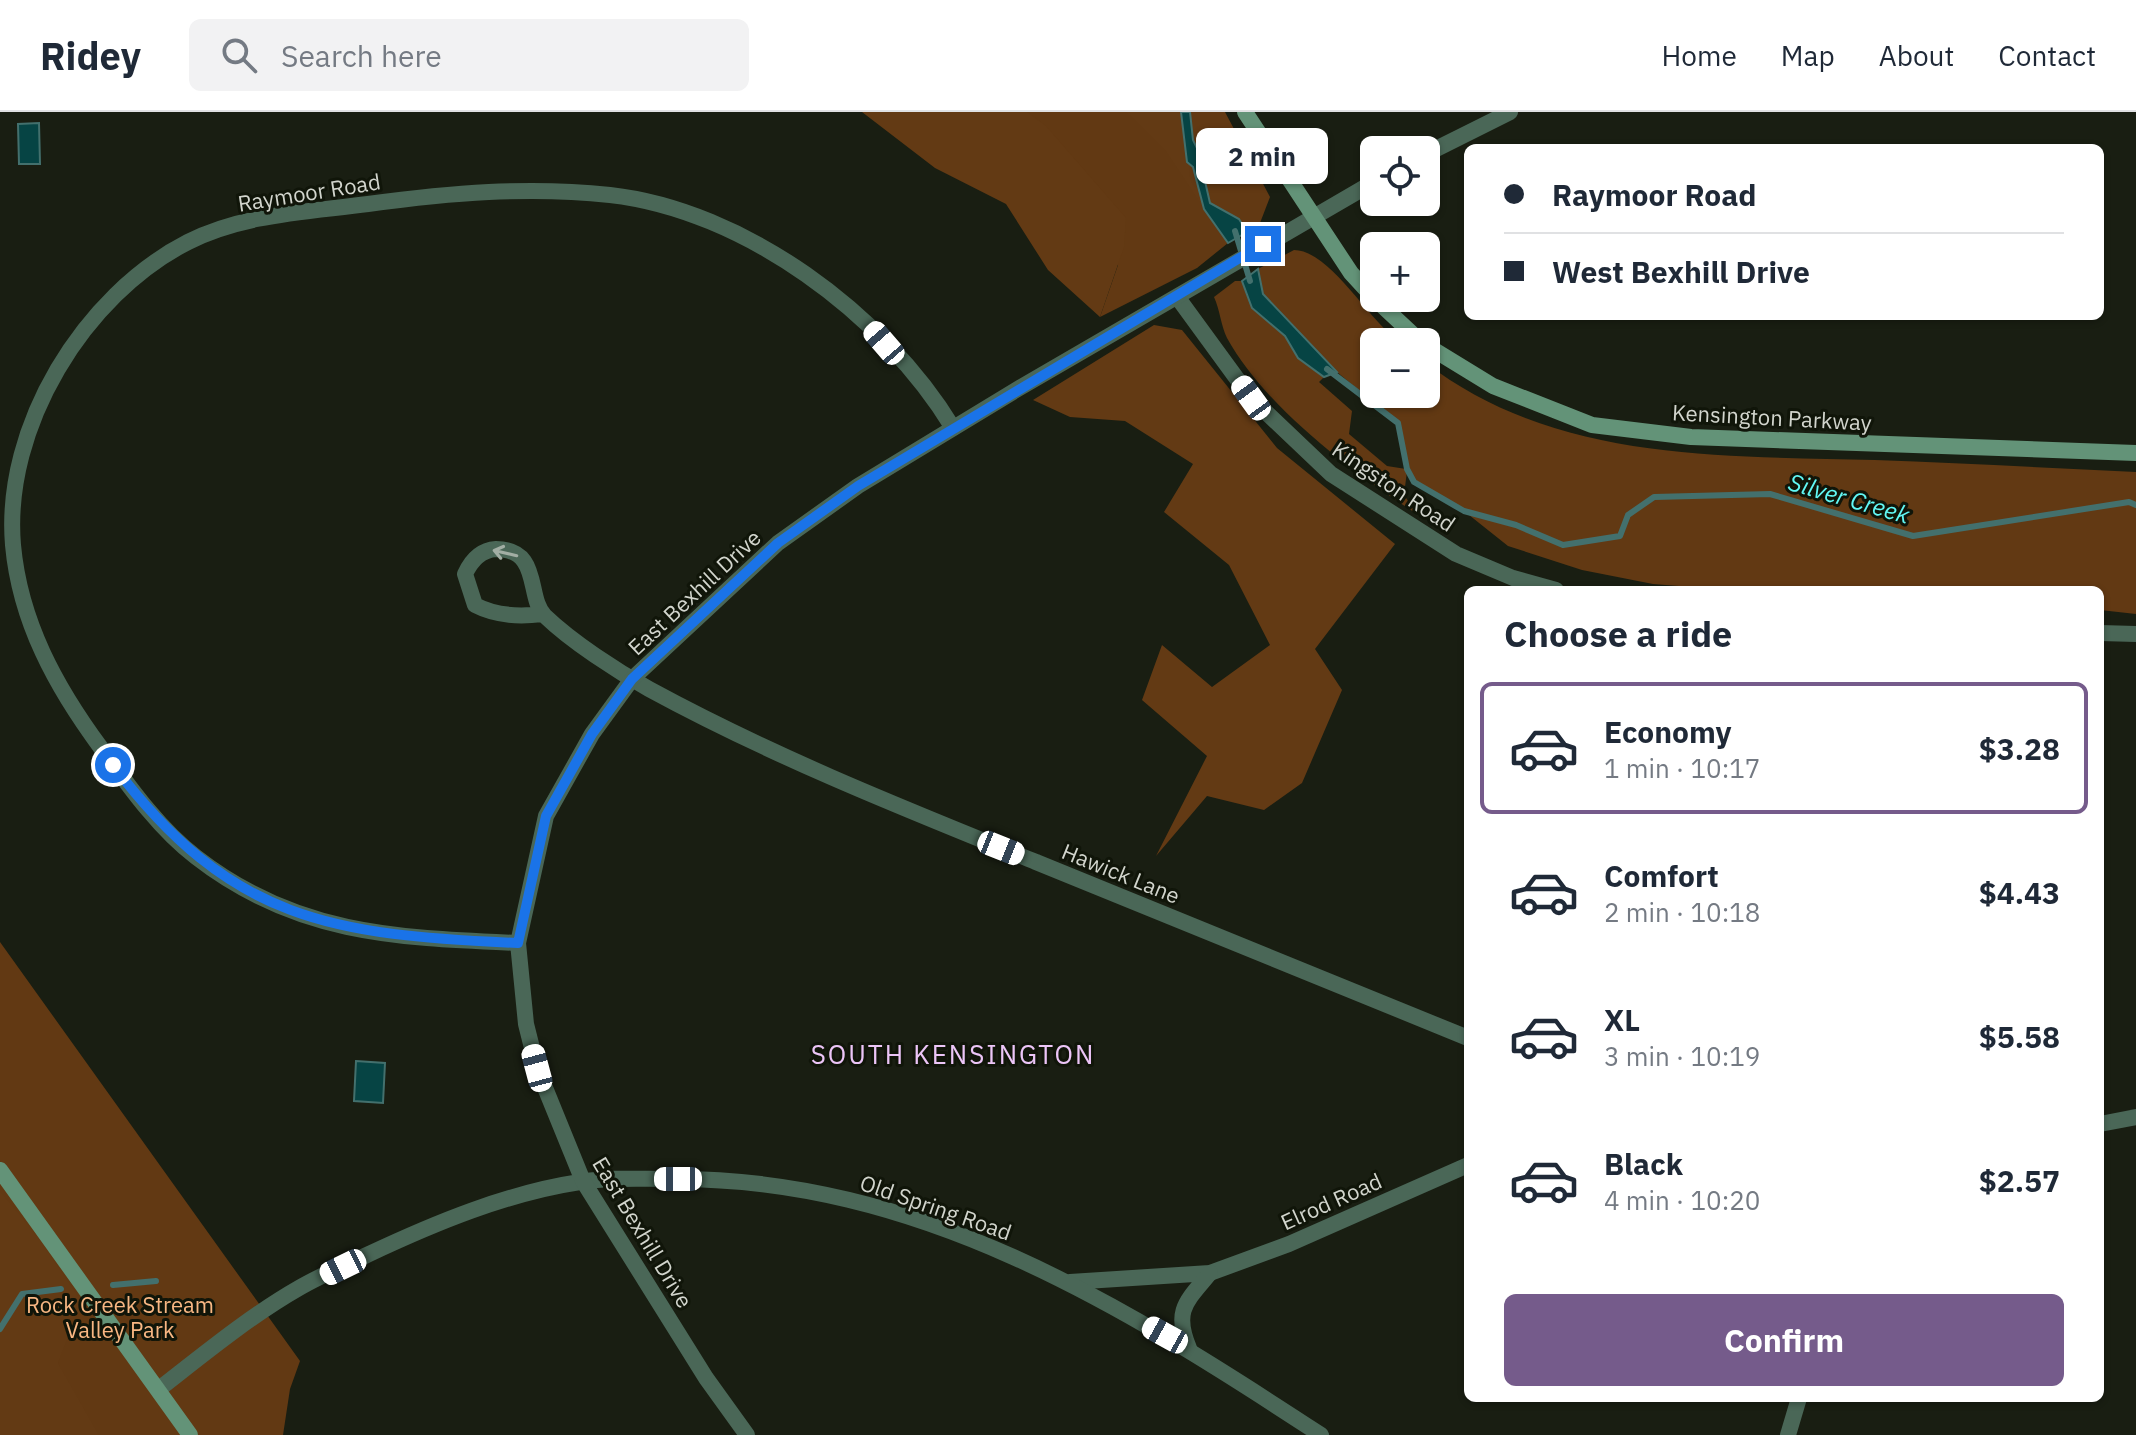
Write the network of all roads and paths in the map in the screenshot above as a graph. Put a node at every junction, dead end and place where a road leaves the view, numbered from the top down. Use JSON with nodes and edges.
{"nodes":[{"id":1,"x":1245,"y":112,"type":"edge"},
{"id":2,"x":1510,"y":112,"type":"edge"},
{"id":3,"x":1440,"y":147,"type":"edge"},
{"id":4,"x":1360,"y":189,"type":"edge"},
{"id":5,"x":1312,"y":215,"type":"junction"},
{"id":6,"x":1360,"y":283,"type":"edge"},
{"id":7,"x":1178,"y":298,"type":"junction"},
{"id":8,"x":1389,"y":312,"type":"edge"},
{"id":9,"x":1407,"y":328,"type":"edge"},
{"id":10,"x":1440,"y":354,"type":"edge"},
{"id":11,"x":953,"y":428,"type":"junction"},
{"id":12,"x":2136,"y":453,"type":"edge"},
{"id":13,"x":1542,"y":586,"type":"edge"},
{"id":14,"x":542,"y":614,"type":"junction"},
{"id":15,"x":2104,"y":633,"type":"edge"},
{"id":16,"x":2136,"y":634,"type":"edge"},
{"id":17,"x":632,"y":679,"type":"junction"},
{"id":18,"x":518,"y":943,"type":"junction"},
{"id":19,"x":1464,"y":1036,"type":"edge"},
{"id":20,"x":2136,"y":1117,"type":"edge"},
{"id":21,"x":2104,"y":1123,"type":"edge"},
{"id":22,"x":1464,"y":1167,"type":"edge"},
{"id":23,"x":0,"y":1170,"type":"edge"},
{"id":24,"x":583,"y":1181,"type":"junction"},
{"id":25,"x":1210,"y":1273,"type":"junction"},
{"id":26,"x":1069,"y":1282,"type":"junction"},
{"id":27,"x":1189,"y":1348,"type":"junction"},
{"id":28,"x":159,"y":1389,"type":"junction"},
{"id":29,"x":1798,"y":1402,"type":"edge"},
{"id":30,"x":190,"y":1435,"type":"edge"},
{"id":31,"x":747,"y":1435,"type":"edge"},
{"id":32,"x":1321,"y":1435,"type":"edge"},
{"id":33,"x":1788,"y":1435,"type":"edge"}],
"edges":[{"from":1,"to":5,"type":"street","name":"Kensington Parkway"},
{"from":2,"to":3,"type":"street"},
{"from":4,"to":5,"type":"street","name":"East Bexhill Drive"},
{"from":5,"to":6,"type":"street","name":"Kensington Parkway"},
{"from":5,"to":7,"type":"street","name":"East Bexhill Drive"},
{"from":7,"to":11,"type":"street","name":"East Bexhill Drive"},
{"from":7,"to":13,"type":"street","name":"Kingston Road"},
{"from":8,"to":9,"type":"street","name":"Kensington Parkway"},
{"from":10,"to":12,"type":"street","name":"Kensington Parkway"},
{"from":11,"to":17,"type":"street","name":"East Bexhill Drive"},
{"from":11,"to":18,"type":"street","name":"Raymoor Road"},
{"from":14,"to":14,"type":"street","one_way":true},
{"from":14,"to":17,"type":"street","name":"Hawick Lane"},
{"from":15,"to":16,"type":"street"},
{"from":17,"to":18,"type":"street","name":"East Bexhill Drive"},
{"from":17,"to":19,"type":"street","name":"Hawick Lane"},
{"from":18,"to":24,"type":"street","name":"East Bexhill Drive"},
{"from":20,"to":21,"type":"street"},
{"from":22,"to":25,"type":"street","name":"Elrod Road"},
{"from":23,"to":28,"type":"street"},
{"from":24,"to":26,"type":"street","name":"Old Spring Road"},
{"from":24,"to":28,"type":"street","name":"Old Spring Road"},
{"from":24,"to":31,"type":"street","name":"East Bexhill Drive"},
{"from":25,"to":26,"type":"street","name":"Elrod Road"},
{"from":25,"to":27,"type":"street","name":"Elrod Road"},
{"from":26,"to":27,"type":"street","name":"Old Spring Road"},
{"from":27,"to":32,"type":"street","name":"Old Spring Road"},
{"from":28,"to":30,"type":"street"},
{"from":29,"to":33,"type":"street"}]}
